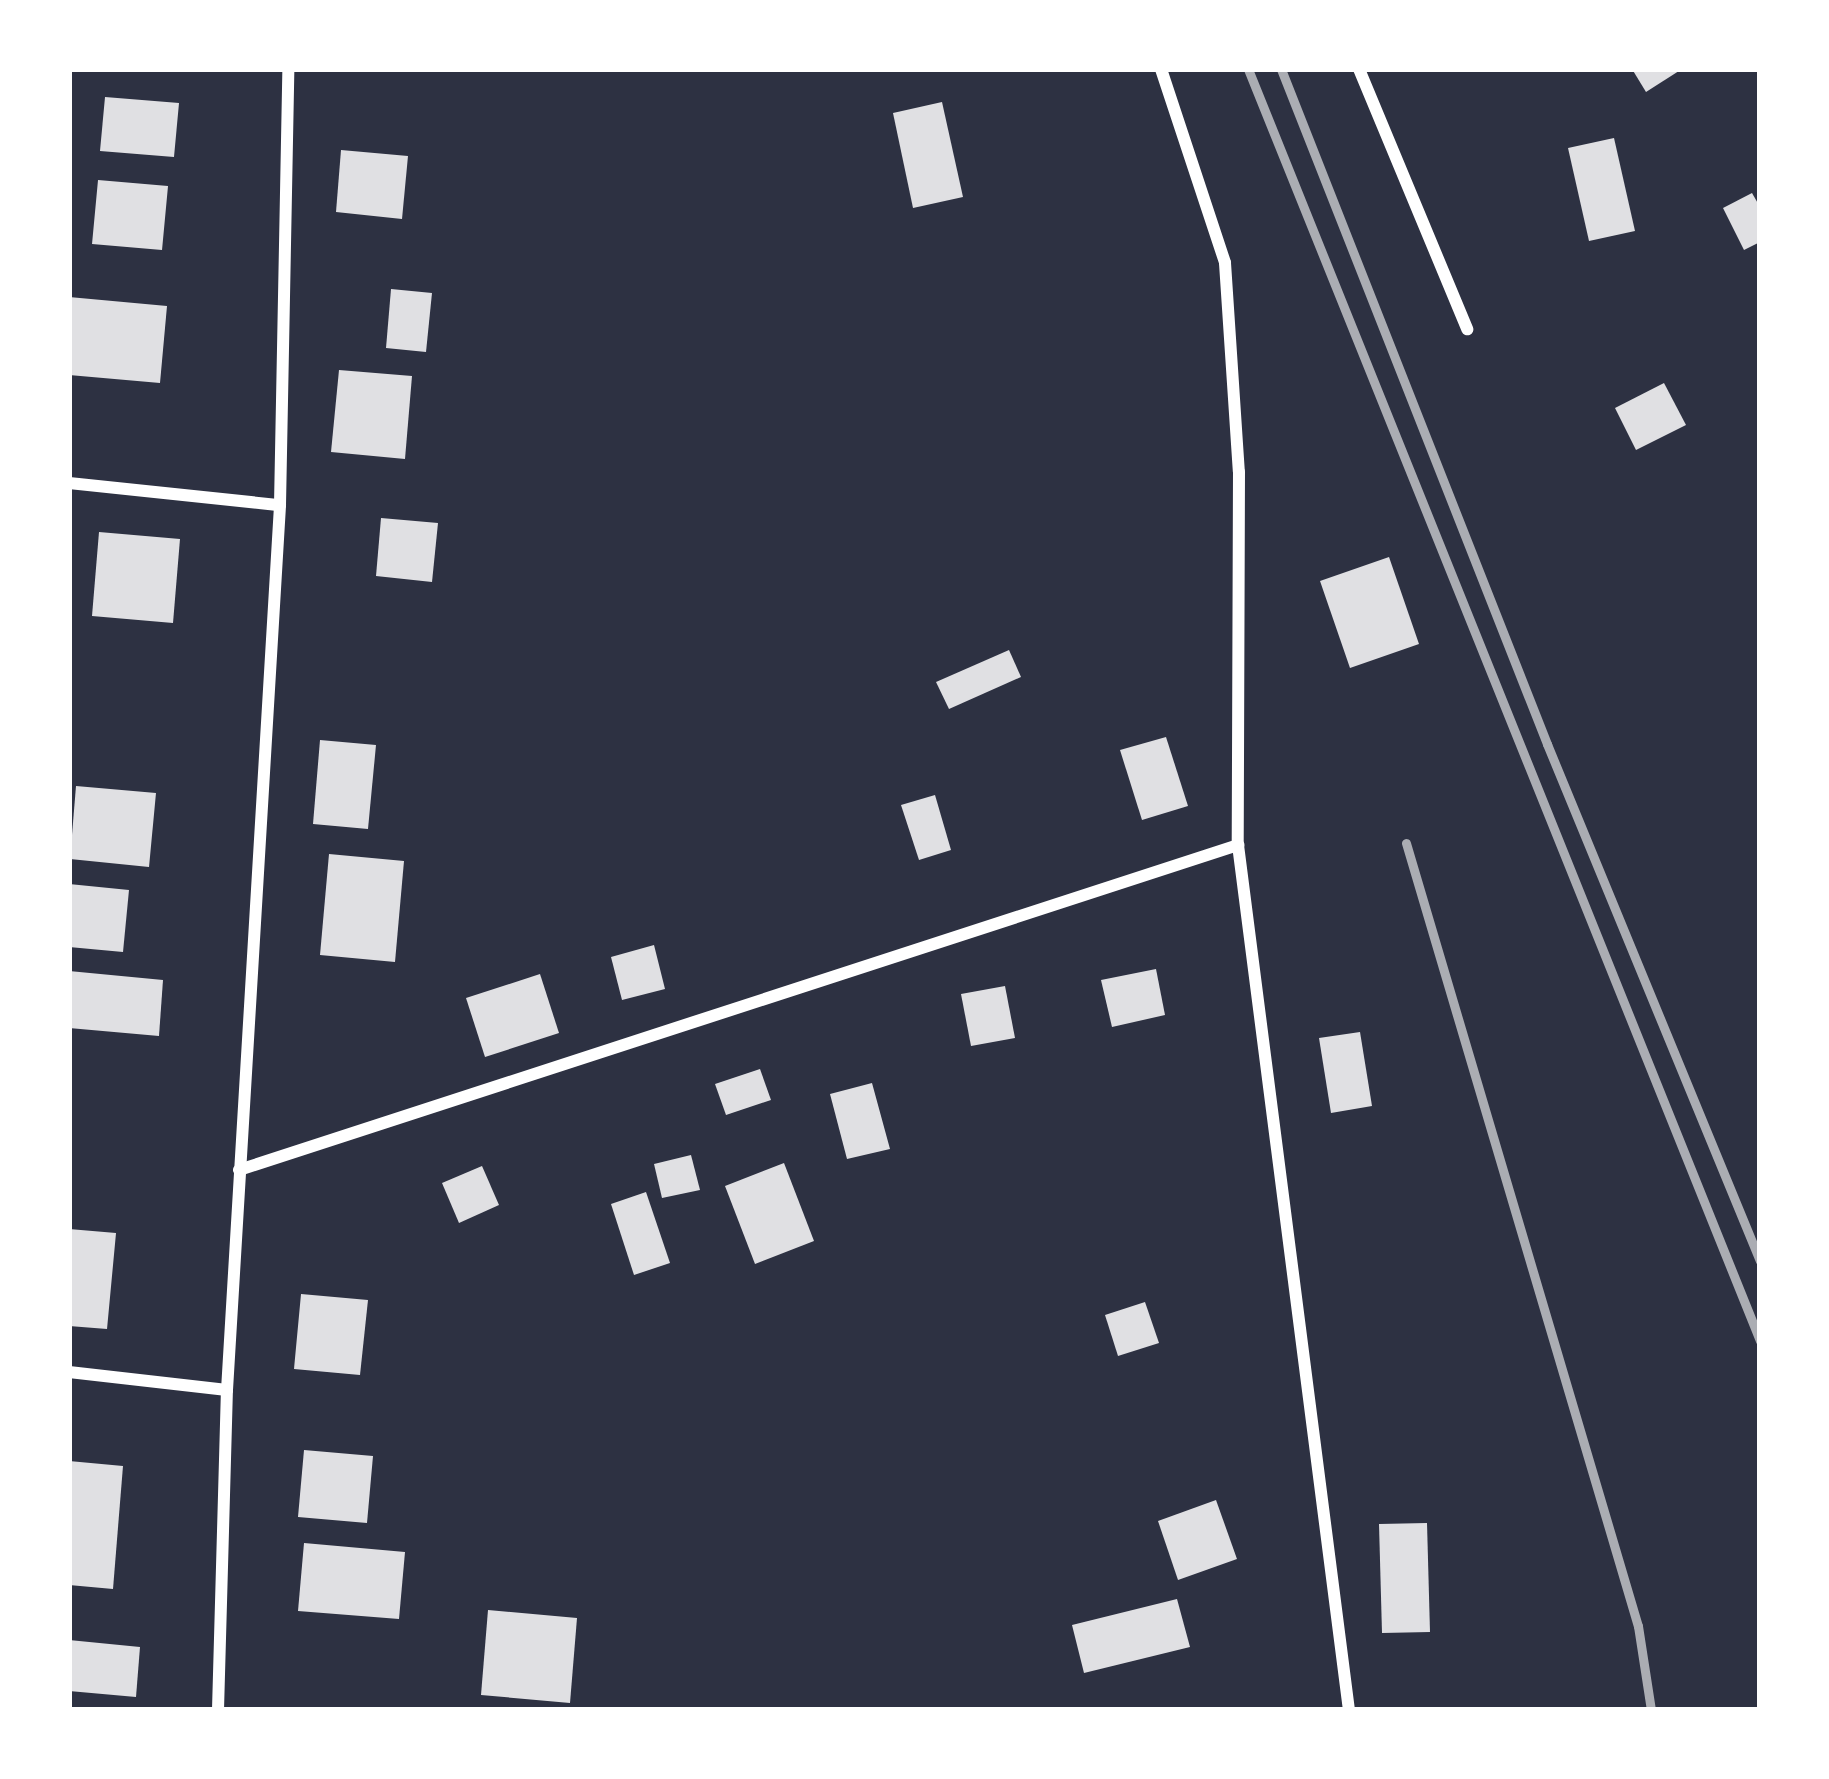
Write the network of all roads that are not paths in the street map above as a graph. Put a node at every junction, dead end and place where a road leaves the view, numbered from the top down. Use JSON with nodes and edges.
{"nodes":[{"id":1,"x":288,"y":69,"type":"edge"},
{"id":2,"x":1161,"y":69,"type":"edge"},
{"id":3,"x":1359,"y":69,"type":"edge"},
{"id":4,"x":1467,"y":329,"type":"dead end"},
{"id":5,"x":69,"y":482,"type":"edge"},
{"id":6,"x":280,"y":505,"type":"junction"},
{"id":7,"x":1238,"y":844,"type":"junction"},
{"id":8,"x":239,"y":1170,"type":"junction"},
{"id":9,"x":69,"y":1372,"type":"edge"},
{"id":10,"x":227,"y":1390,"type":"junction"},
{"id":11,"x":218,"y":1710,"type":"edge"},
{"id":12,"x":1349,"y":1710,"type":"edge"}],
"edges":[{"from":1,"to":6,"type":"street"},
{"from":2,"to":7,"type":"street"},
{"from":3,"to":4,"type":"street"},
{"from":5,"to":6,"type":"street"},
{"from":6,"to":8,"type":"street"},
{"from":7,"to":8,"type":"street"},
{"from":7,"to":12,"type":"street"},
{"from":8,"to":10,"type":"street"},
{"from":9,"to":10,"type":"street"},
{"from":10,"to":11,"type":"street"}]}
